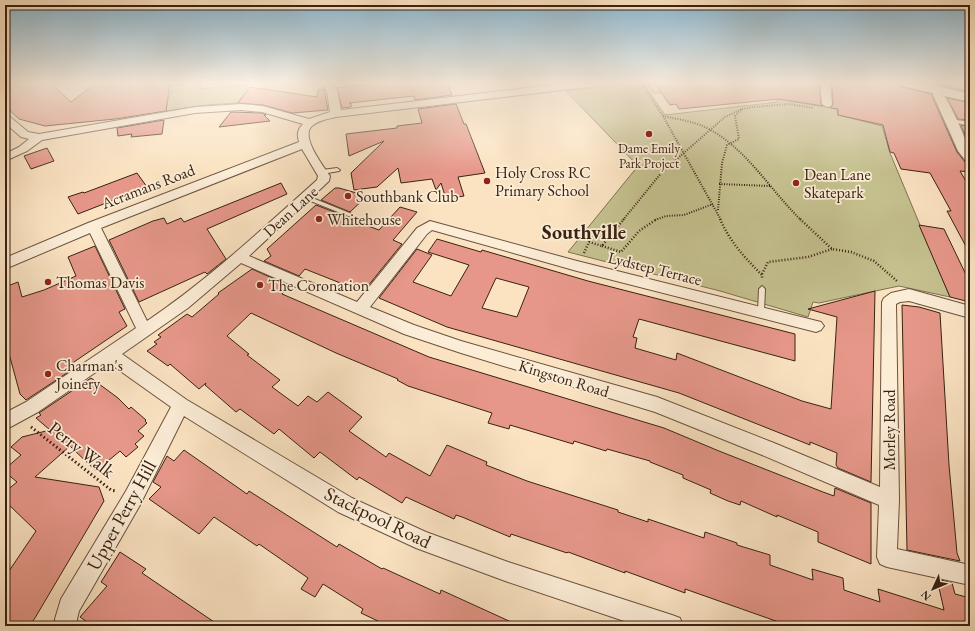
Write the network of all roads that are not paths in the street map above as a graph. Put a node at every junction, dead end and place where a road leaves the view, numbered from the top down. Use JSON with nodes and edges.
{"nodes":[{"id":1,"x":181,"y":112,"type":"edge"},
{"id":2,"x":275,"y":112,"type":"edge"},
{"id":3,"x":349,"y":112,"type":"edge"},
{"id":4,"x":947,"y":112,"type":"edge"},
{"id":5,"x":336,"y":114,"type":"joint"},
{"id":6,"x":5,"y":118,"type":"edge"},
{"id":7,"x":951,"y":120,"type":"junction"},
{"id":8,"x":309,"y":122,"type":"junction"},
{"id":9,"x":970,"y":124,"type":"edge"},
{"id":10,"x":39,"y":137,"type":"junction"},
{"id":11,"x":305,"y":144,"type":"junction"},
{"id":12,"x":5,"y":158,"type":"edge"},
{"id":13,"x":970,"y":159,"type":"edge"},
{"id":14,"x":337,"y":170,"type":"dead end"},
{"id":15,"x":322,"y":172,"type":"junction"},
{"id":16,"x":305,"y":197,"type":"junction"},
{"id":17,"x":350,"y":215,"type":"dead end"},
{"id":18,"x":92,"y":226,"type":"junction"},
{"id":19,"x":239,"y":257,"type":"junction"},
{"id":20,"x":5,"y":264,"type":"edge"},
{"id":21,"x":762,"y":289,"type":"road end"},
{"id":22,"x":360,"y":309,"type":"junction"},
{"id":23,"x":761,"y":311,"type":"junction"},
{"id":24,"x":970,"y":312,"type":"edge"},
{"id":25,"x":816,"y":326,"type":"dead end"},
{"id":26,"x":144,"y":330,"type":"junction"},
{"id":27,"x":109,"y":354,"type":"junction"},
{"id":28,"x":181,"y":405,"type":"junction"},
{"id":29,"x":11,"y":419,"type":"edge"},
{"id":30,"x":889,"y":500,"type":"junction"},
{"id":31,"x":970,"y":575,"type":"edge"},
{"id":32,"x":67,"y":626,"type":"edge"},
{"id":33,"x":672,"y":626,"type":"edge"}],
"edges":[{"from":1,"to":10,"type":"street"},
{"from":2,"to":8,"type":"street"},
{"from":3,"to":5,"type":"street"},
{"from":4,"to":7,"type":"street"},
{"from":5,"to":8,"type":"street"},
{"from":6,"to":10,"type":"street"},
{"from":7,"to":9,"type":"lane"},
{"from":7,"to":13,"type":"street"},
{"from":8,"to":11,"type":"street"},
{"from":10,"to":12,"type":"street"},
{"from":11,"to":15,"type":"street","name":"Dean Lane"},
{"from":11,"to":18,"type":"street","name":"Acramans Road"},
{"from":14,"to":15,"type":"lane"},
{"from":15,"to":16,"type":"street","name":"Dean Lane"},
{"from":16,"to":17,"type":"lane"},
{"from":16,"to":19,"type":"street","name":"Dean Lane"},
{"from":18,"to":20,"type":"street","name":"Acramans Road"},
{"from":18,"to":26,"type":"street"},
{"from":19,"to":22,"type":"street","name":"Kingston Road"},
{"from":19,"to":26,"type":"street","name":"Dean Lane"},
{"from":21,"to":23,"type":"lane"},
{"from":22,"to":23,"type":"street","name":"Lydstep Terrace"},
{"from":22,"to":30,"type":"street","name":"Kingston Road"},
{"from":23,"to":25,"type":"street","name":"Lydstep Terrace"},
{"from":24,"to":30,"type":"street","name":"Morley Road"},
{"from":26,"to":27,"type":"street","name":"Dean Lane"},
{"from":27,"to":28,"type":"street","name":"Stackpool Road"},
{"from":27,"to":29,"type":"street","name":"Dean Lane"},
{"from":28,"to":32,"type":"street","name":"Upper Perry Hill"},
{"from":28,"to":33,"type":"street","name":"Stackpool Road"},
{"from":30,"to":31,"type":"street","name":"Morley Road"}]}
